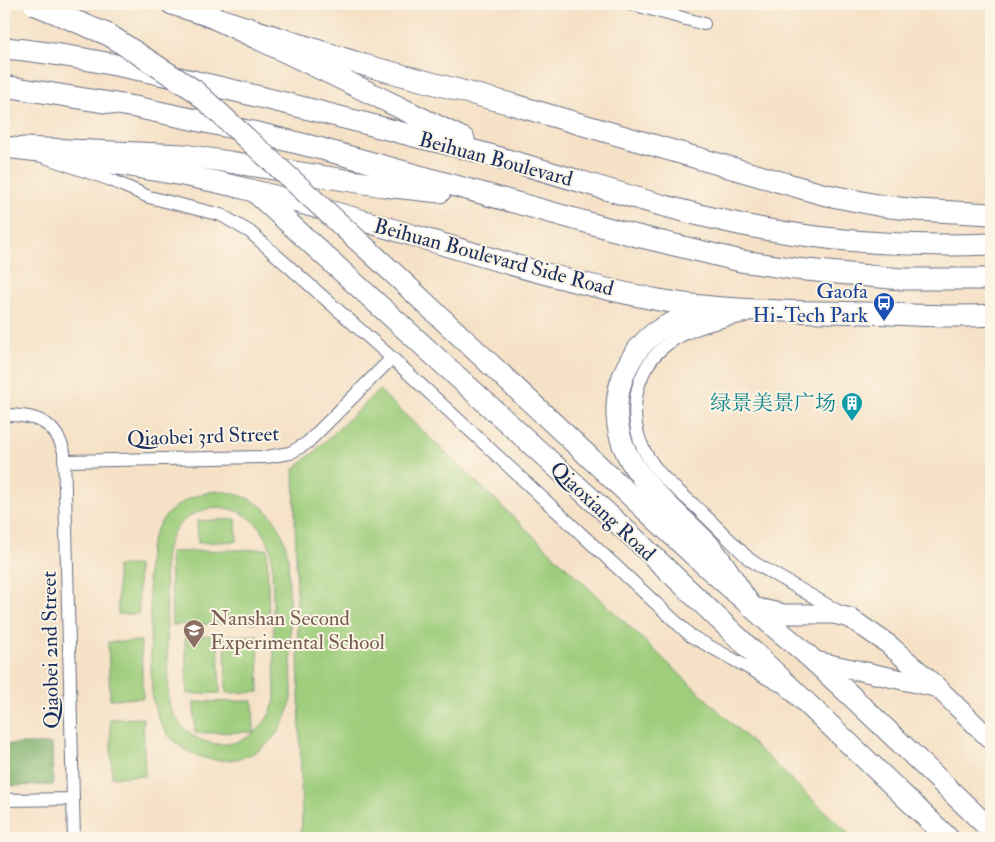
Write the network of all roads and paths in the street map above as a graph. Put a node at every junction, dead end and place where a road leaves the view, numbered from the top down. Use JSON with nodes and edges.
{"nodes":[{"id":1,"x":34,"y":4,"type":"edge"},
{"id":2,"x":172,"y":4,"type":"edge"},
{"id":3,"x":632,"y":4,"type":"edge"},
{"id":4,"x":205,"y":14,"type":"junction"},
{"id":5,"x":704,"y":24,"type":"dead end"},
{"id":6,"x":4,"y":48,"type":"edge"},
{"id":7,"x":4,"y":86,"type":"edge"},
{"id":8,"x":13,"y":148,"type":"edge"},
{"id":9,"x":505,"y":159,"type":"junction"},
{"id":10,"x":252,"y":190,"type":"junction"},
{"id":11,"x":510,"y":202,"type":"junction"},
{"id":12,"x":991,"y":214,"type":"edge"},
{"id":13,"x":991,"y":244,"type":"edge"},
{"id":14,"x":991,"y":279,"type":"edge"},
{"id":15,"x":770,"y":312,"type":"junction"},
{"id":16,"x":991,"y":315,"type":"edge"},
{"id":17,"x":392,"y":358,"type":"junction"},
{"id":18,"x":4,"y":415,"type":"edge"},
{"id":19,"x":65,"y":460,"type":"junction"},
{"id":20,"x":752,"y":607,"type":"junction"},
{"id":21,"x":850,"y":618,"type":"junction"},
{"id":22,"x":815,"y":661,"type":"junction"},
{"id":23,"x":937,"y":687,"type":"junction"},
{"id":24,"x":796,"y":694,"type":"junction"},
{"id":25,"x":991,"y":740,"type":"edge"},
{"id":26,"x":73,"y":799,"type":"junction"},
{"id":27,"x":4,"y":800,"type":"edge"},
{"id":28,"x":927,"y":819,"type":"junction"},
{"id":29,"x":991,"y":830,"type":"edge"},
{"id":30,"x":74,"y":838,"type":"edge"},
{"id":31,"x":939,"y":838,"type":"edge"},
{"id":32,"x":948,"y":838,"type":"edge"}],
"edges":[{"from":1,"to":20,"type":"main road","bridge":true},
{"from":2,"to":4,"type":"main road"},
{"from":3,"to":5,"type":"street"},
{"from":4,"to":9,"type":"main road"},
{"from":4,"to":12,"type":"main road"},
{"from":6,"to":9,"type":"main road","name":"Beihuan Boulevard"},
{"from":7,"to":11,"type":"main road","name":"Beihuan Boulevard"},
{"from":8,"to":10,"type":"main road","name":"Beihuan Boulevard Side Road"},
{"from":8,"to":11,"type":"main road"},
{"from":8,"to":17,"type":"street"},
{"from":9,"to":13,"type":"main road","name":"Beihuan Boulevard"},
{"from":10,"to":15,"type":"main road","name":"Beihuan Boulevard Side Road"},
{"from":10,"to":24,"type":"main road","name":"Qiaoxiang Road"},
{"from":11,"to":14,"type":"main road","name":"Beihuan Boulevard"},
{"from":15,"to":16,"type":"main road","name":"Beihuan Boulevard Side Road"},
{"from":15,"to":20,"type":"main road"},
{"from":15,"to":21,"type":"street"},
{"from":17,"to":19,"type":"street","name":"Qiaobei 3rd Street"},
{"from":17,"to":24,"type":"street"},
{"from":18,"to":19,"type":"street"},
{"from":19,"to":26,"type":"street","name":"Qiaobei 2nd Street"},
{"from":20,"to":21,"type":"main road"},
{"from":20,"to":22,"type":"main road"},
{"from":21,"to":23,"type":"main road"},
{"from":22,"to":23,"type":"main road"},
{"from":22,"to":29,"type":"main road"},
{"from":23,"to":25,"type":"main road"},
{"from":24,"to":28,"type":"main road","name":"Qiaoxiang Road"},
{"from":26,"to":27,"type":"street"},
{"from":26,"to":30,"type":"street","name":"Qiaobei 2nd Street"},
{"from":28,"to":31,"type":"main road"},
{"from":28,"to":32,"type":"main road","name":"Qiaoxiang Road"}]}
